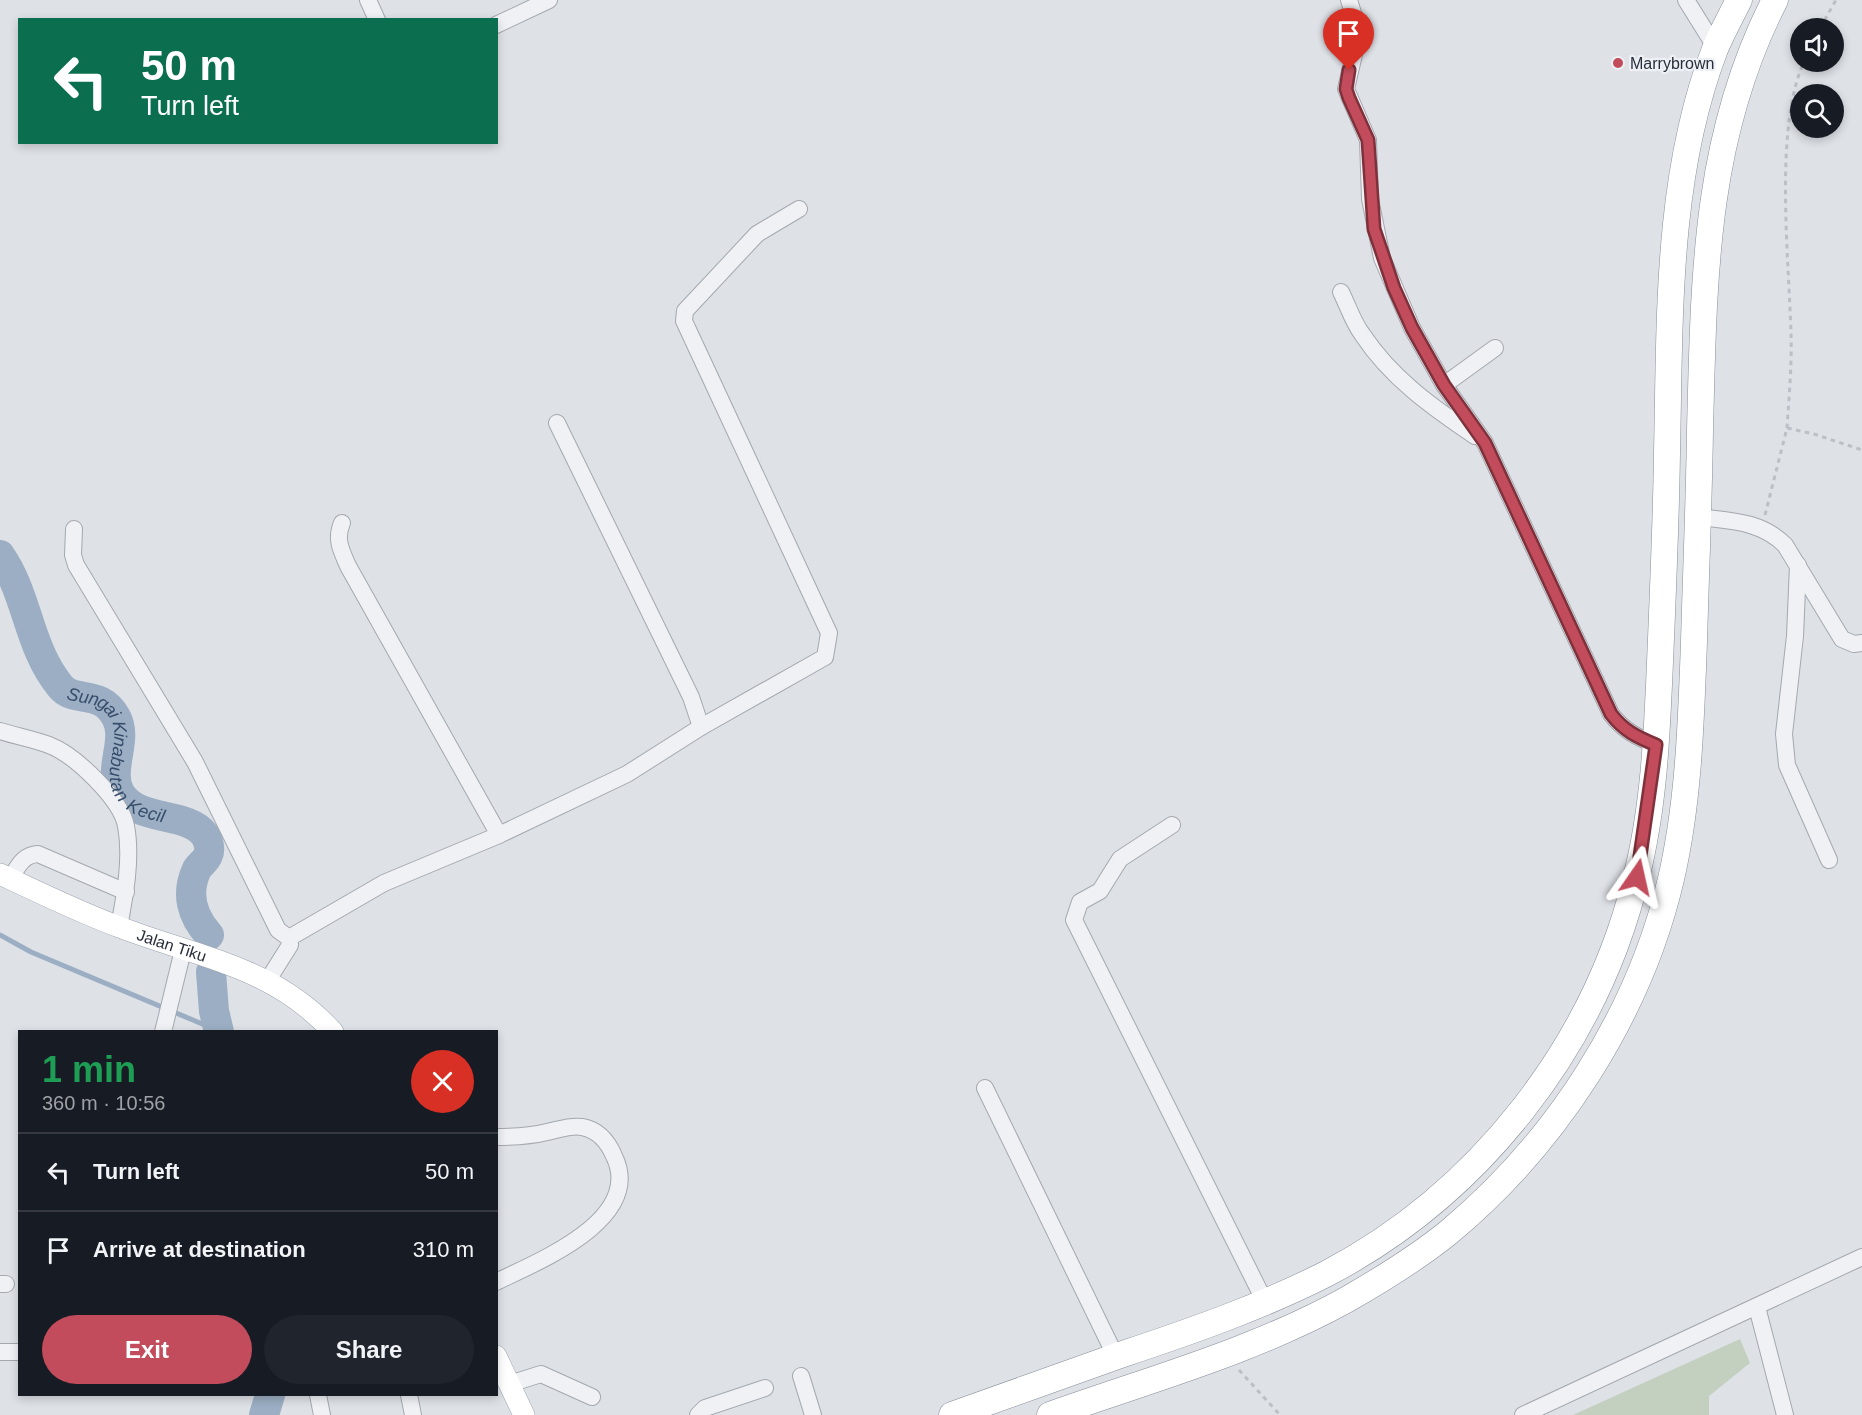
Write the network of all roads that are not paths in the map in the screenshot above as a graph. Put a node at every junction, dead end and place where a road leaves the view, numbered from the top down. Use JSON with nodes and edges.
{"nodes":[{"id":1,"x":368,"y":0,"type":"edge"},
{"id":2,"x":549,"y":0,"type":"edge"},
{"id":3,"x":1349,"y":0,"type":"edge"},
{"id":4,"x":1686,"y":0,"type":"edge"},
{"id":5,"x":1739,"y":0,"type":"edge"},
{"id":6,"x":1775,"y":0,"type":"edge"},
{"id":7,"x":376,"y":18,"type":"edge"},
{"id":8,"x":498,"y":25,"type":"edge"},
{"id":9,"x":1716,"y":48,"type":"junction"},
{"id":10,"x":800,"y":209,"type":"dead end"},
{"id":11,"x":1341,"y":292,"type":"dead end"},
{"id":12,"x":1495,"y":348,"type":"dead end"},
{"id":13,"x":1444,"y":385,"type":"junction"},
{"id":14,"x":557,"y":423,"type":"dead end"},
{"id":15,"x":1485,"y":443,"type":"junction"},
{"id":16,"x":1698,"y":517,"type":"junction"},
{"id":17,"x":342,"y":523,"type":"dead end"},
{"id":18,"x":74,"y":529,"type":"dead end"},
{"id":19,"x":1798,"y":565,"type":"junction"},
{"id":20,"x":1862,"y":643,"type":"edge"},
{"id":21,"x":701,"y":727,"type":"junction"},
{"id":22,"x":0,"y":731,"type":"edge"},
{"id":23,"x":1656,"y":745,"type":"junction"},
{"id":24,"x":1172,"y":825,"type":"dead end"},
{"id":25,"x":499,"y":835,"type":"junction"},
{"id":26,"x":1829,"y":860,"type":"dead end"},
{"id":27,"x":5,"y":877,"type":"edge"},
{"id":28,"x":126,"y":892,"type":"junction"},
{"id":29,"x":119,"y":927,"type":"junction"},
{"id":30,"x":289,"y":938,"type":"junction"},
{"id":31,"x":183,"y":950,"type":"junction"},
{"id":32,"x":268,"y":980,"type":"junction"},
{"id":33,"x":163,"y":1028,"type":"edge"},
{"id":34,"x":331,"y":1030,"type":"edge"},
{"id":35,"x":985,"y":1088,"type":"dead end"},
{"id":36,"x":498,"y":1137,"type":"edge"},
{"id":37,"x":1862,"y":1257,"type":"edge"},
{"id":38,"x":498,"y":1281,"type":"edge"},
{"id":39,"x":1265,"y":1302,"type":"junction"},
{"id":40,"x":1757,"y":1307,"type":"junction"},
{"id":41,"x":0,"y":1352,"type":"edge"},
{"id":42,"x":18,"y":1352,"type":"dead end"},
{"id":43,"x":1116,"y":1357,"type":"junction"},
{"id":44,"x":498,"y":1360,"type":"edge"},
{"id":45,"x":801,"y":1376,"type":"dead end"},
{"id":46,"x":510,"y":1384,"type":"junction"},
{"id":47,"x":765,"y":1388,"type":"dead end"},
{"id":48,"x":318,"y":1396,"type":"edge"},
{"id":49,"x":409,"y":1396,"type":"edge"},
{"id":50,"x":592,"y":1397,"type":"dead end"},
{"id":51,"x":322,"y":1415,"type":"edge"},
{"id":52,"x":413,"y":1415,"type":"edge"},
{"id":53,"x":524,"y":1415,"type":"edge"},
{"id":54,"x":698,"y":1415,"type":"edge"},
{"id":55,"x":813,"y":1415,"type":"edge"},
{"id":56,"x":952,"y":1415,"type":"edge"},
{"id":57,"x":1050,"y":1415,"type":"edge"},
{"id":58,"x":1523,"y":1415,"type":"edge"},
{"id":59,"x":1785,"y":1415,"type":"edge"}],
"edges":[{"from":1,"to":7,"type":"street"},
{"from":2,"to":8,"type":"street"},
{"from":3,"to":13,"type":"street"},
{"from":4,"to":9,"type":"street"},
{"from":5,"to":9,"type":"highway"},
{"from":6,"to":16,"type":"highway"},
{"from":9,"to":23,"type":"highway"},
{"from":10,"to":21,"type":"street"},
{"from":11,"to":15,"type":"street"},
{"from":12,"to":13,"type":"street"},
{"from":13,"to":15,"type":"street"},
{"from":14,"to":21,"type":"street"},
{"from":15,"to":23,"type":"street"},
{"from":16,"to":19,"type":"street"},
{"from":16,"to":57,"type":"highway"},
{"from":17,"to":25,"type":"street"},
{"from":18,"to":30,"type":"street"},
{"from":19,"to":20,"type":"street"},
{"from":19,"to":26,"type":"street"},
{"from":21,"to":25,"type":"street"},
{"from":22,"to":28,"type":"street"},
{"from":23,"to":39,"type":"highway"},
{"from":24,"to":39,"type":"street"},
{"from":25,"to":30,"type":"street"},
{"from":27,"to":28,"type":"street"},
{"from":27,"to":29,"type":"main road","name":"Jalan Tiku"},
{"from":28,"to":29,"type":"street"},
{"from":29,"to":31,"type":"main road","name":"Jalan Tiku"},
{"from":30,"to":32,"type":"street"},
{"from":31,"to":32,"type":"main road","name":"Jalan Tiku"},
{"from":31,"to":33,"type":"street"},
{"from":32,"to":34,"type":"main road","name":"Jalan Tiku"},
{"from":35,"to":43,"type":"street"},
{"from":36,"to":38,"type":"street"},
{"from":37,"to":40,"type":"street"},
{"from":39,"to":43,"type":"highway"},
{"from":40,"to":58,"type":"street"},
{"from":40,"to":59,"type":"street"},
{"from":41,"to":42,"type":"street"},
{"from":43,"to":56,"type":"highway"},
{"from":44,"to":46,"type":"main road"},
{"from":45,"to":55,"type":"street"},
{"from":46,"to":50,"type":"street"},
{"from":46,"to":53,"type":"main road"},
{"from":47,"to":54,"type":"street"},
{"from":48,"to":51,"type":"street"},
{"from":49,"to":52,"type":"street"}]}
